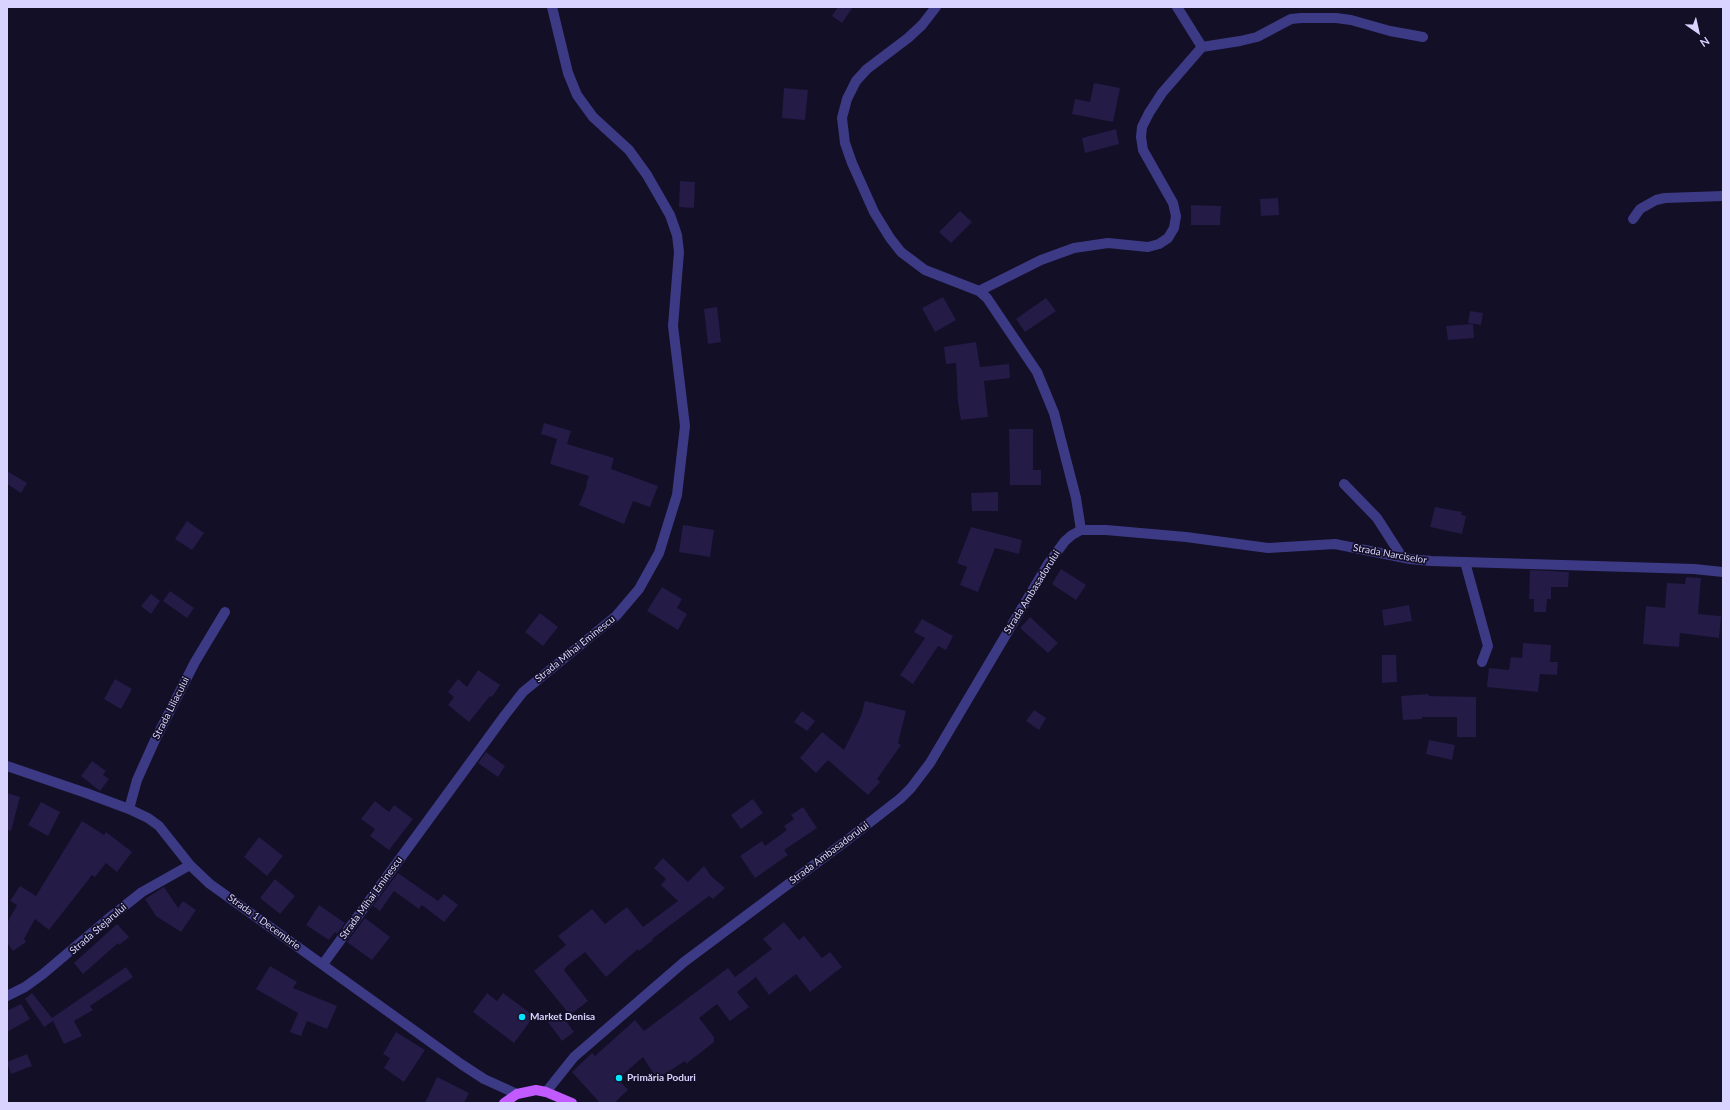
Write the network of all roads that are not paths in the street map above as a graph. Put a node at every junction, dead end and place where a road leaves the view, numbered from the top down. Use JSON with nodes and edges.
{"nodes":[{"id":1,"x":552,"y":7,"type":"edge"},
{"id":2,"x":936,"y":7,"type":"edge"},
{"id":3,"x":1177,"y":7,"type":"edge"},
{"id":4,"x":1423,"y":37,"type":"dead end"},
{"id":5,"x":1202,"y":47,"type":"junction"},
{"id":6,"x":1723,"y":196,"type":"edge"},
{"id":7,"x":1633,"y":218,"type":"dead end"},
{"id":8,"x":979,"y":291,"type":"junction"},
{"id":9,"x":1344,"y":484,"type":"dead end"},
{"id":10,"x":1081,"y":530,"type":"junction"},
{"id":11,"x":1402,"y":557,"type":"junction"},
{"id":12,"x":1465,"y":562,"type":"junction"},
{"id":13,"x":1723,"y":572,"type":"edge"},
{"id":14,"x":226,"y":612,"type":"dead end"},
{"id":15,"x":1482,"y":662,"type":"dead end"},
{"id":16,"x":7,"y":766,"type":"edge"},
{"id":17,"x":129,"y":809,"type":"junction"},
{"id":18,"x":190,"y":865,"type":"junction"},
{"id":19,"x":323,"y":964,"type":"junction"},
{"id":20,"x":7,"y":996,"type":"edge"},
{"id":21,"x":546,"y":1092,"type":"junction"},
{"id":22,"x":517,"y":1094,"type":"junction"},
{"id":23,"x":504,"y":1103,"type":"edge"},
{"id":24,"x":572,"y":1103,"type":"edge"}],
"edges":[{"from":1,"to":19,"type":"street","name":"Strada Mihai Eminescu"},
{"from":2,"to":8,"type":"street"},
{"from":3,"to":5,"type":"street"},
{"from":4,"to":5,"type":"street"},
{"from":5,"to":8,"type":"street"},
{"from":6,"to":7,"type":"street"},
{"from":8,"to":10,"type":"street"},
{"from":9,"to":11,"type":"street"},
{"from":10,"to":11,"type":"street","name":"Strada Narciselor"},
{"from":10,"to":21,"type":"street","name":"Strada Ambasadorului"},
{"from":11,"to":12,"type":"street","name":"Strada Narciselor"},
{"from":12,"to":13,"type":"street","name":"Strada Narciselor"},
{"from":12,"to":15,"type":"street"},
{"from":14,"to":17,"type":"street","name":"Strada Liliacului"},
{"from":16,"to":17,"type":"street","name":"Strada 1 Decembrie"},
{"from":17,"to":18,"type":"street","name":"Strada 1 Decembrie"},
{"from":18,"to":19,"type":"street","name":"Strada 1 Decembrie"},
{"from":18,"to":20,"type":"street","name":"Strada Stejarului"},
{"from":19,"to":22,"type":"street","name":"Strada 1 Decembrie"},
{"from":21,"to":22,"type":"main road"},
{"from":21,"to":24,"type":"main road"},
{"from":22,"to":23,"type":"main road"}]}
